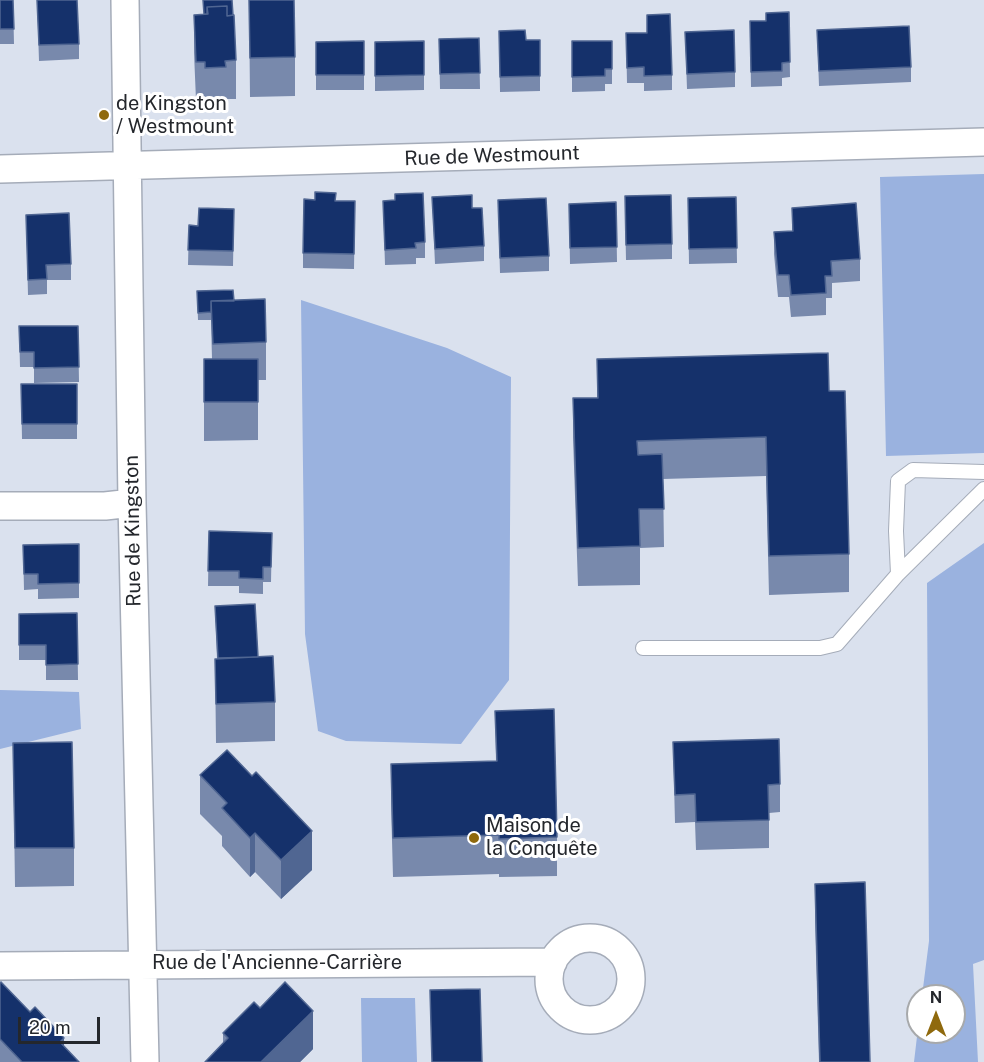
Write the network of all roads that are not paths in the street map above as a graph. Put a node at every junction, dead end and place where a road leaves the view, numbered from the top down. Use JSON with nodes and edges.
{"nodes":[{"id":1,"x":125,"y":0,"type":"edge"},
{"id":2,"x":984,"y":142,"type":"edge"},
{"id":3,"x":128,"y":166,"type":"junction"},
{"id":4,"x":0,"y":169,"type":"edge"},
{"id":5,"x":984,"y":472,"type":"edge"},
{"id":6,"x":984,"y":489,"type":"edge"},
{"id":7,"x":132,"y":503,"type":"junction"},
{"id":8,"x":0,"y":506,"type":"edge"},
{"id":9,"x":898,"y":574,"type":"junction"},
{"id":10,"x":643,"y":648,"type":"dead end"},
{"id":11,"x":553,"y":962,"type":"dead end"},
{"id":12,"x":144,"y":964,"type":"junction"},
{"id":13,"x":0,"y":966,"type":"edge"},
{"id":14,"x":145,"y":1062,"type":"edge"}],
"edges":[{"from":1,"to":3,"type":"street","name":"Rue de Kingston"},
{"from":2,"to":3,"type":"street","name":"Rue de Westmount"},
{"from":3,"to":4,"type":"street","name":"Rue de Westmount"},
{"from":3,"to":7,"type":"street","name":"Rue de Kingston"},
{"from":5,"to":9,"type":"lane"},
{"from":6,"to":9,"type":"lane"},
{"from":7,"to":8,"type":"street"},
{"from":7,"to":12,"type":"street","name":"Rue de Kingston"},
{"from":9,"to":10,"type":"lane"},
{"from":11,"to":12,"type":"street","name":"Rue de l'Ancienne-Carrière"},
{"from":12,"to":13,"type":"street","name":"Rue de l'Ancienne-Carrière"},
{"from":12,"to":14,"type":"street","name":"Rue de Kingston"}]}
